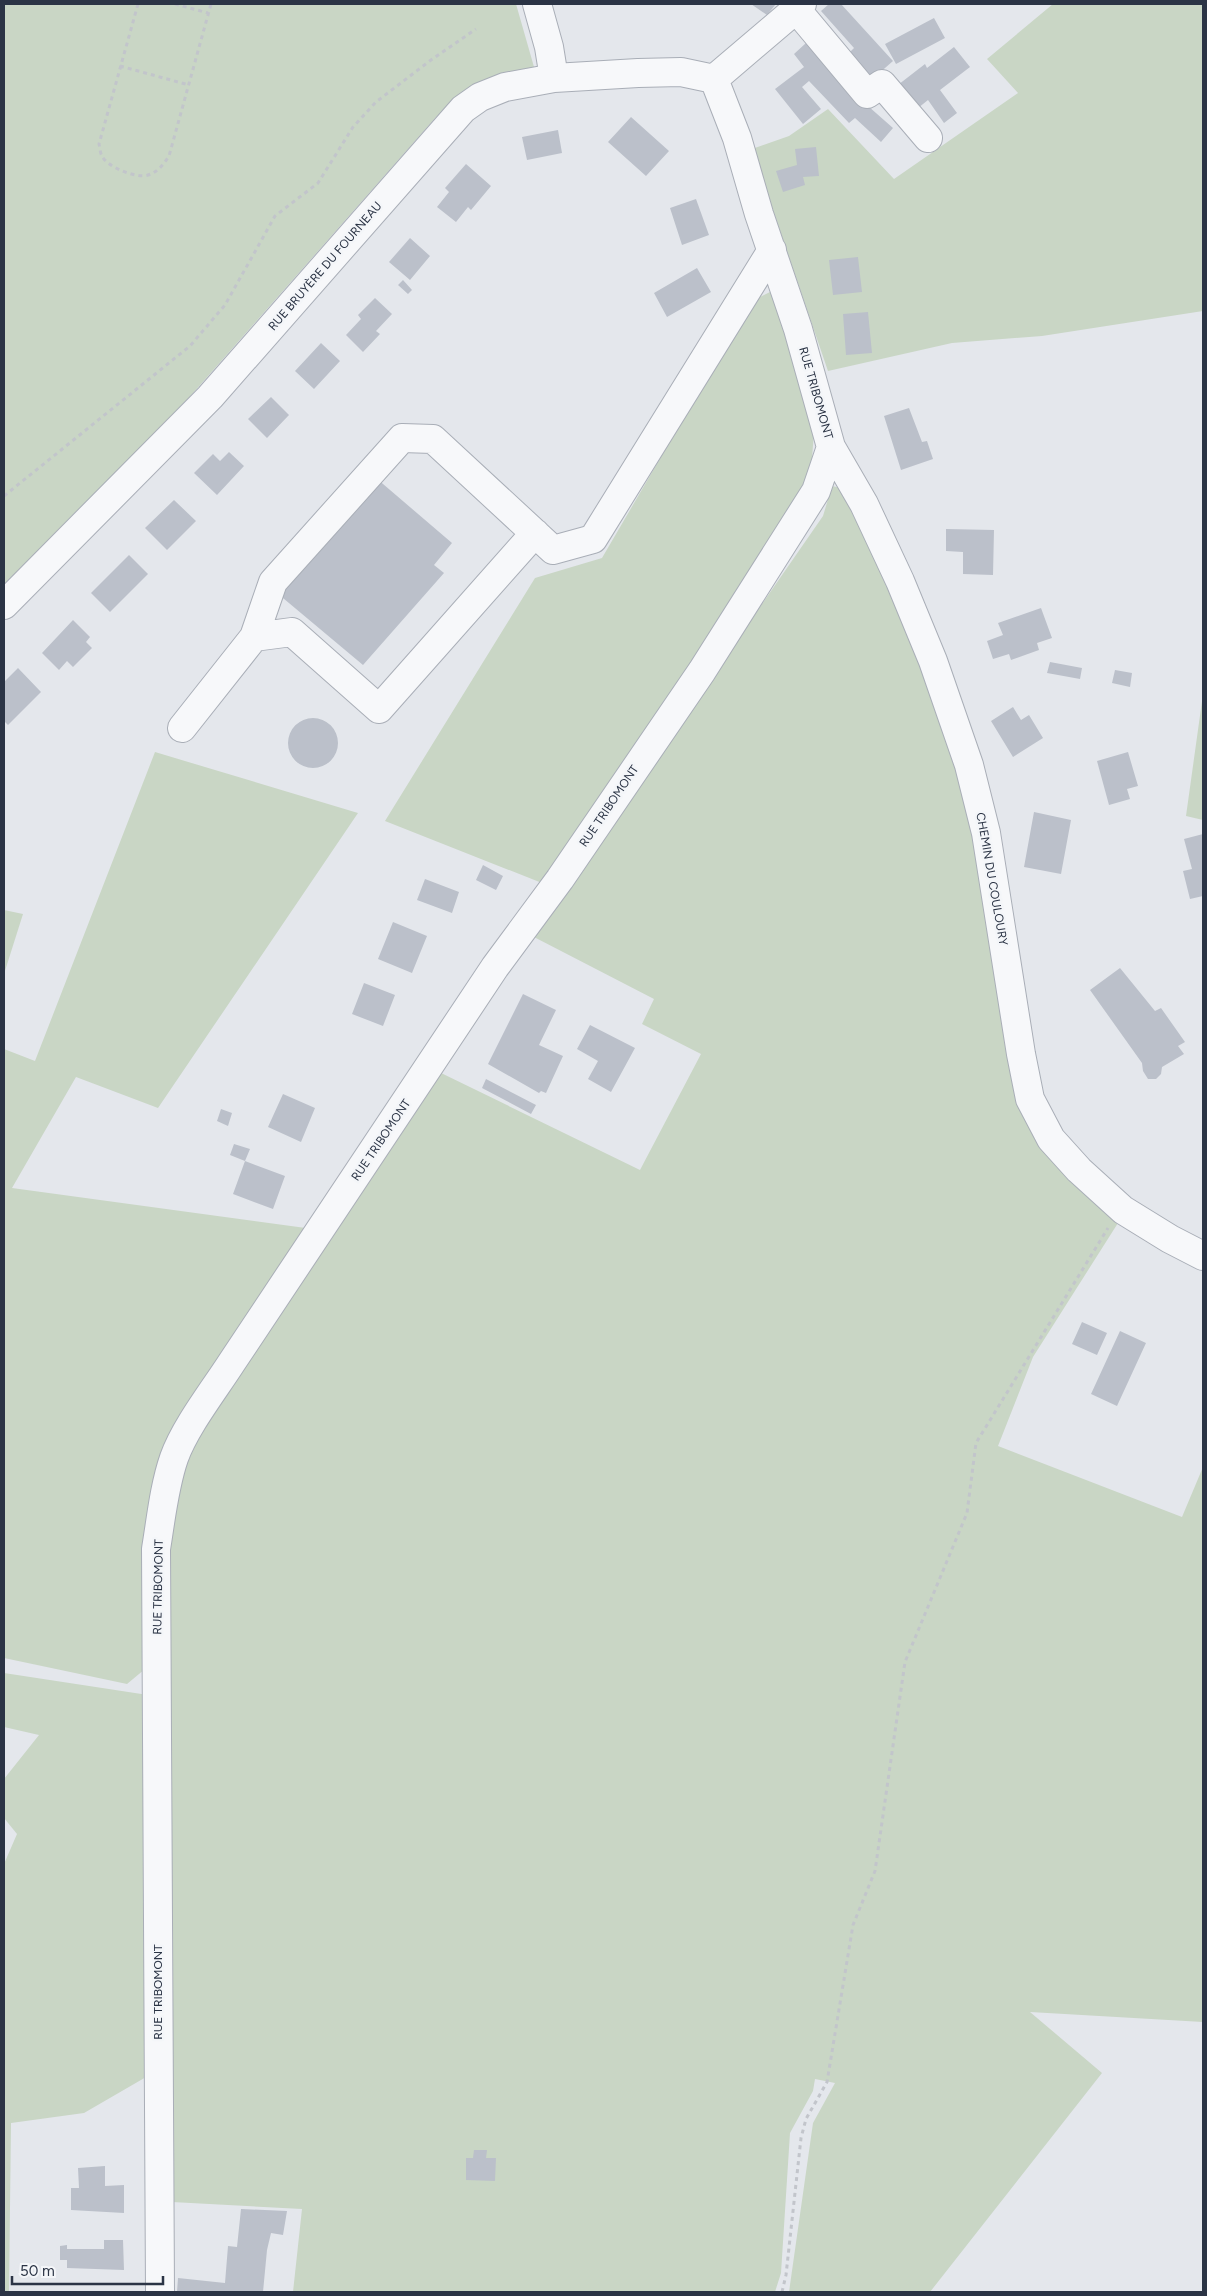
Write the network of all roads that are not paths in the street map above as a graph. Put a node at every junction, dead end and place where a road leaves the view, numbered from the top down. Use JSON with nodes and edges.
{"nodes":[{"id":1,"x":537,"y":4,"type":"edge"},
{"id":2,"x":799,"y":6,"type":"edge"},
{"id":3,"x":554,"y":78,"type":"junction"},
{"id":4,"x":714,"y":79,"type":"junction"},
{"id":5,"x":928,"y":138,"type":"dead end"},
{"id":6,"x":772,"y":250,"type":"junction"},
{"id":7,"x":832,"y":447,"type":"junction"},
{"id":8,"x":534,"y":533,"type":"junction"},
{"id":9,"x":4,"y":604,"type":"edge"},
{"id":10,"x":254,"y":637,"type":"junction"},
{"id":11,"x":182,"y":728,"type":"dead end"},
{"id":12,"x":1203,"y":1256,"type":"edge"},
{"id":13,"x":160,"y":2292,"type":"edge"}],
"edges":[{"from":1,"to":3,"type":"street"},
{"from":2,"to":4,"type":"street"},
{"from":2,"to":5,"type":"street"},
{"from":3,"to":4,"type":"street","name":"RUE BRUYÈRE DU FOURNEAU"},
{"from":3,"to":9,"type":"street","name":"RUE BRUYÈRE DU FOURNEAU"},
{"from":4,"to":6,"type":"street","name":"RUE TRIBOMONT"},
{"from":6,"to":7,"type":"street","name":"RUE TRIBOMONT"},
{"from":6,"to":8,"type":"street"},
{"from":7,"to":12,"type":"street","name":"CHEMIN DU COULOURY"},
{"from":7,"to":13,"type":"street","name":"RUE TRIBOMONT"},
{"from":8,"to":10,"type":"street"},
{"from":8,"to":10,"type":"street"},
{"from":10,"to":11,"type":"street"}]}
